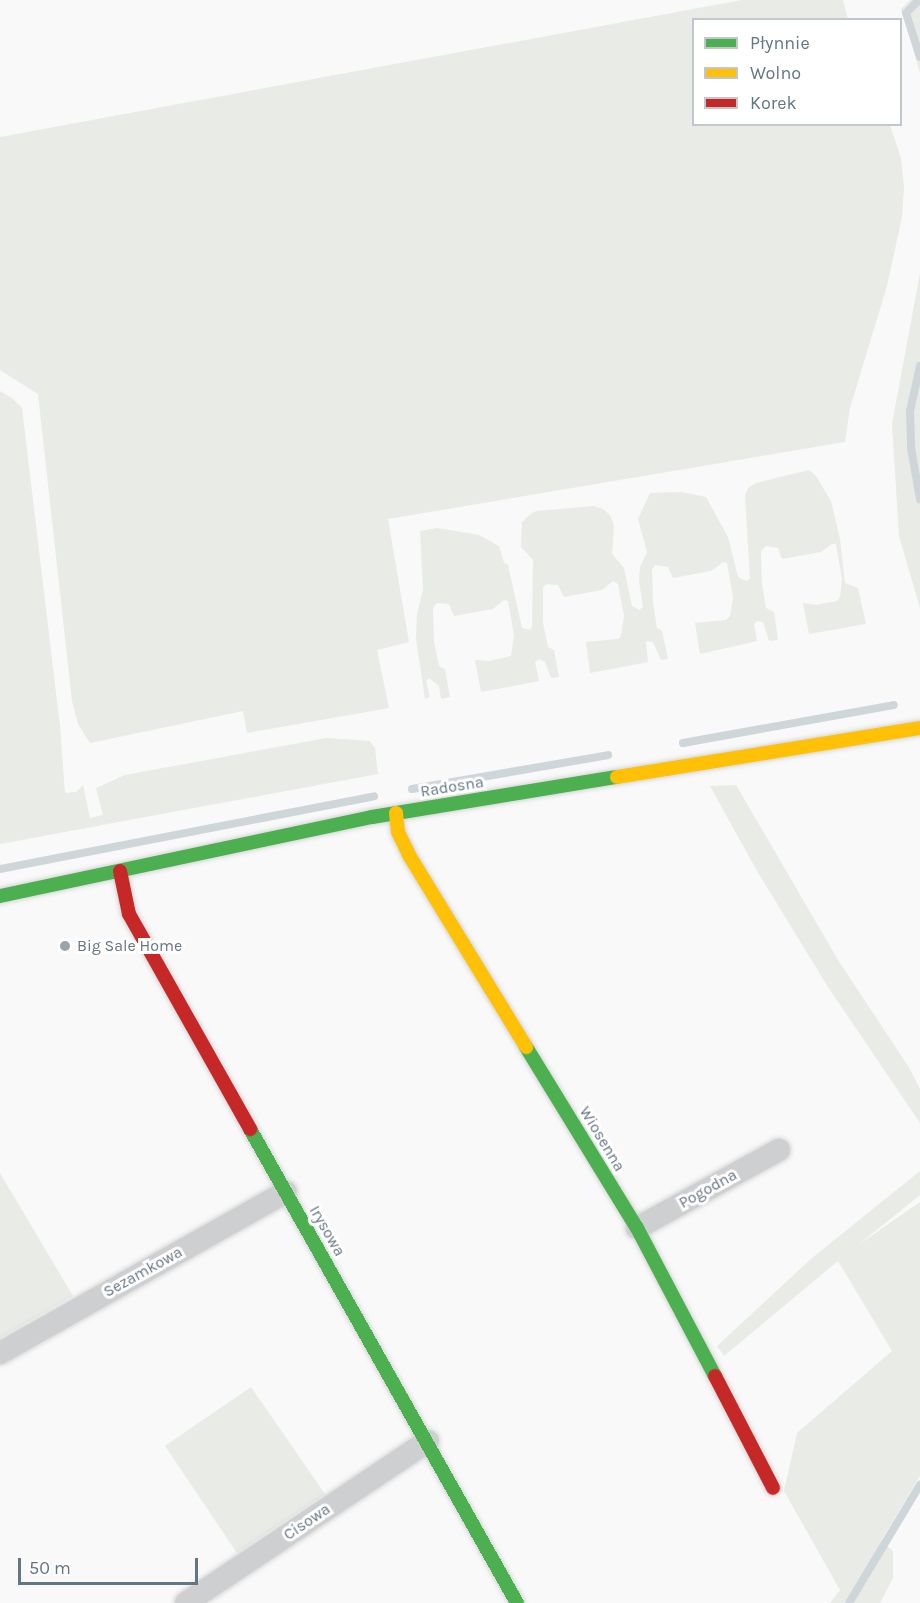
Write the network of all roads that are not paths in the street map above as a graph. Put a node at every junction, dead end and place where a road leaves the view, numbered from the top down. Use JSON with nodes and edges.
{"nodes":[{"id":1,"x":917,"y":729,"type":"edge"},
{"id":2,"x":396,"y":813,"type":"junction"},
{"id":3,"x":120,"y":871,"type":"junction"},
{"id":4,"x":0,"y":896,"type":"edge"},
{"id":5,"x":779,"y":1150,"type":"dead end"},
{"id":6,"x":286,"y":1192,"type":"junction"},
{"id":7,"x":637,"y":1228,"type":"junction"},
{"id":8,"x":0,"y":1353,"type":"edge"},
{"id":9,"x":428,"y":1441,"type":"junction"},
{"id":10,"x":773,"y":1488,"type":"dead end"},
{"id":11,"x":186,"y":1603,"type":"edge"},
{"id":12,"x":517,"y":1603,"type":"edge"}],
"edges":[{"from":1,"to":2,"type":"street","name":"Radosna"},
{"from":2,"to":3,"type":"street","name":"Radosna"},
{"from":2,"to":7,"type":"street","name":"Wiosenna"},
{"from":3,"to":4,"type":"street","name":"Radosna"},
{"from":3,"to":6,"type":"street","name":"Irysowa"},
{"from":5,"to":7,"type":"street","name":"Pogodna"},
{"from":6,"to":8,"type":"street","name":"Sezamkowa"},
{"from":6,"to":9,"type":"street","name":"Irysowa"},
{"from":7,"to":10,"type":"street","name":"Wiosenna"},
{"from":9,"to":11,"type":"street","name":"Cisowa"},
{"from":9,"to":12,"type":"street","name":"Irysowa"}]}
